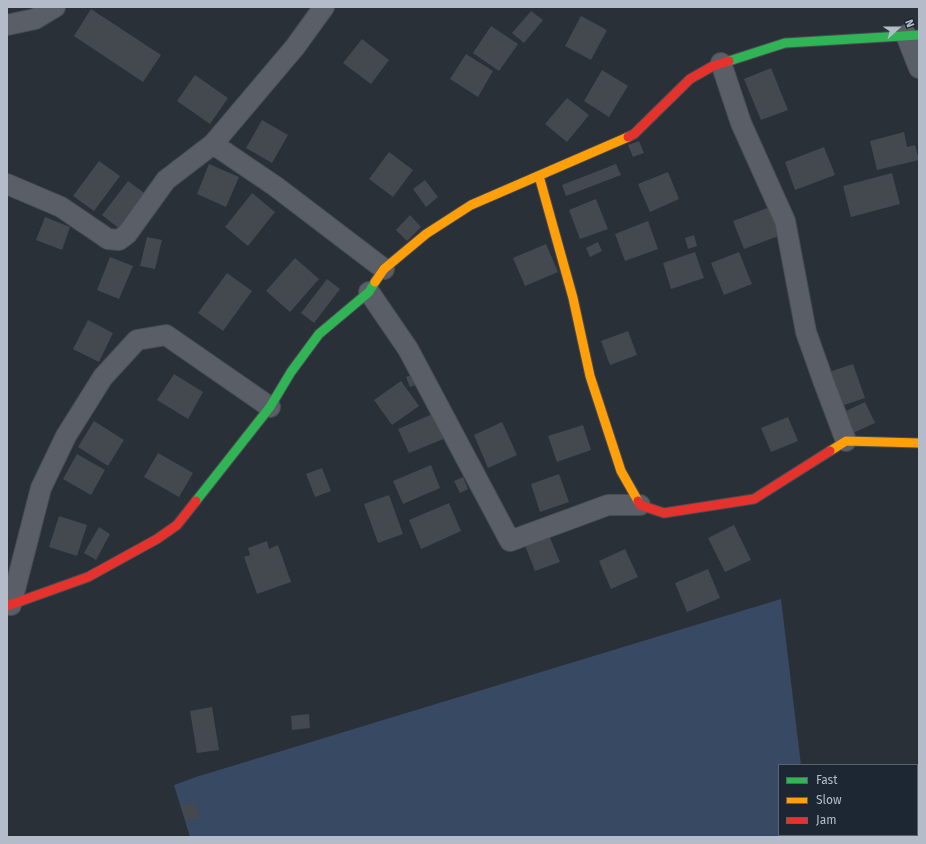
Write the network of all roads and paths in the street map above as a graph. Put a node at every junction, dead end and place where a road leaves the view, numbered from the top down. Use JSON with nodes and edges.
{"nodes":[{"id":1,"x":55,"y":7,"type":"edge"},
{"id":2,"x":324,"y":7,"type":"edge"},
{"id":3,"x":7,"y":25,"type":"edge"},
{"id":4,"x":913,"y":35,"type":"edge"},
{"id":5,"x":721,"y":63,"type":"junction"},
{"id":6,"x":919,"y":68,"type":"edge"},
{"id":7,"x":213,"y":144,"type":"junction"},
{"id":8,"x":539,"y":176,"type":"junction"},
{"id":9,"x":7,"y":184,"type":"edge"},
{"id":10,"x":384,"y":269,"type":"junction"},
{"id":11,"x":369,"y":292,"type":"junction"},
{"id":12,"x":270,"y":407,"type":"junction"},
{"id":13,"x":846,"y":441,"type":"junction"},
{"id":14,"x":919,"y":443,"type":"edge"},
{"id":15,"x":640,"y":505,"type":"junction"},
{"id":16,"x":9,"y":606,"type":"edge"}],
"edges":[{"from":1,"to":3,"type":"street"},
{"from":2,"to":7,"type":"street"},
{"from":4,"to":5,"type":"street"},
{"from":4,"to":6,"type":"street"},
{"from":5,"to":8,"type":"street"},
{"from":5,"to":13,"type":"street"},
{"from":7,"to":9,"type":"street"},
{"from":7,"to":10,"type":"street"},
{"from":8,"to":10,"type":"street"},
{"from":8,"to":15,"type":"street"},
{"from":10,"to":11,"type":"street"},
{"from":11,"to":12,"type":"street"},
{"from":11,"to":15,"type":"street"},
{"from":12,"to":16,"type":"street"},
{"from":12,"to":16,"type":"street"},
{"from":13,"to":14,"type":"street"},
{"from":13,"to":15,"type":"street"}]}
